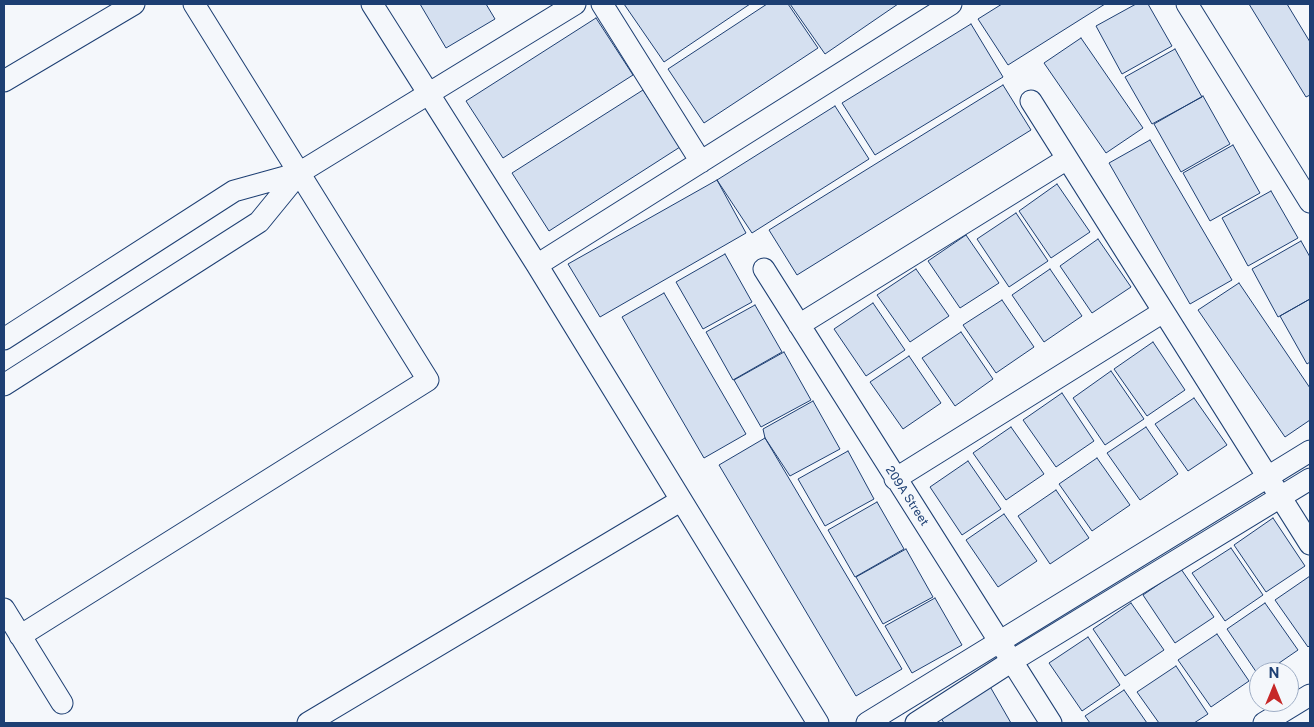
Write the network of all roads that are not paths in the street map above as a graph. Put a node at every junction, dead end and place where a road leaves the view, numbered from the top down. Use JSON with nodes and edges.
{"nodes":[{"id":1,"x":134,"y":4,"type":"edge"},
{"id":2,"x":194,"y":4,"type":"edge"},
{"id":3,"x":372,"y":4,"type":"edge"},
{"id":4,"x":575,"y":4,"type":"edge"},
{"id":5,"x":602,"y":4,"type":"edge"},
{"id":6,"x":951,"y":4,"type":"edge"},
{"id":7,"x":1187,"y":4,"type":"edge"},
{"id":8,"x":4,"y":81,"type":"edge"},
{"id":9,"x":430,"y":93,"type":"junction"},
{"id":10,"x":1031,"y":101,"type":"dead end"},
{"id":11,"x":1067,"y":159,"type":"junction"},
{"id":12,"x":701,"y":162,"type":"junction"},
{"id":13,"x":299,"y":173,"type":"junction"},
{"id":14,"x":1310,"y":202,"type":"edge"},
{"id":15,"x":537,"y":265,"type":"junction"},
{"id":16,"x":764,"y":269,"type":"dead end"},
{"id":17,"x":1163,"y":312,"type":"junction"},
{"id":18,"x":799,"y":326,"type":"junction"},
{"id":19,"x":4,"y":339,"type":"edge"},
{"id":20,"x":4,"y":385,"type":"edge"},
{"id":21,"x":1310,"y":451,"type":"edge"},
{"id":22,"x":1268,"y":477,"type":"junction"},
{"id":23,"x":895,"y":479,"type":"junction"},
{"id":24,"x":1310,"y":479,"type":"edge"},
{"id":25,"x":1281,"y":496,"type":"junction"},
{"id":26,"x":680,"y":501,"type":"junction"},
{"id":27,"x":1310,"y":544,"type":"edge"},
{"id":28,"x":4,"y":609,"type":"edge"},
{"id":29,"x":20,"y":636,"type":"junction"},
{"id":30,"x":999,"y":641,"type":"junction"},
{"id":31,"x":1012,"y":661,"type":"junction"},
{"id":32,"x":1310,"y":695,"type":"edge"},
{"id":33,"x":62,"y":703,"type":"dead end"},
{"id":34,"x":308,"y":723,"type":"edge"},
{"id":35,"x":818,"y":723,"type":"edge"},
{"id":36,"x":867,"y":723,"type":"edge"},
{"id":37,"x":916,"y":723,"type":"edge"},
{"id":38,"x":1051,"y":723,"type":"edge"},
{"id":39,"x":1264,"y":723,"type":"edge"}],
"edges":[{"from":1,"to":8,"type":"street"},
{"from":2,"to":13,"type":"street"},
{"from":3,"to":9,"type":"street"},
{"from":4,"to":9,"type":"street"},
{"from":5,"to":12,"type":"street"},
{"from":6,"to":12,"type":"street"},
{"from":7,"to":14,"type":"street"},
{"from":9,"to":13,"type":"street"},
{"from":9,"to":15,"type":"street"},
{"from":10,"to":11,"type":"street"},
{"from":11,"to":17,"type":"street"},
{"from":11,"to":18,"type":"street"},
{"from":12,"to":15,"type":"street"},
{"from":13,"to":19,"type":"street"},
{"from":13,"to":20,"type":"street"},
{"from":13,"to":29,"type":"street"},
{"from":15,"to":26,"type":"street"},
{"from":16,"to":18,"type":"street","name":"209A Street"},
{"from":17,"to":22,"type":"street"},
{"from":17,"to":23,"type":"street"},
{"from":18,"to":23,"type":"street","name":"209A Street"},
{"from":21,"to":22,"type":"street"},
{"from":22,"to":25,"type":"street"},
{"from":22,"to":30,"type":"street"},
{"from":23,"to":30,"type":"street","name":"209A Street"},
{"from":24,"to":25,"type":"street"},
{"from":25,"to":27,"type":"street"},
{"from":25,"to":31,"type":"street"},
{"from":26,"to":34,"type":"street"},
{"from":26,"to":35,"type":"street"},
{"from":28,"to":29,"type":"street"},
{"from":29,"to":33,"type":"street"},
{"from":30,"to":31,"type":"street","name":"209A Street"},
{"from":30,"to":36,"type":"street"},
{"from":31,"to":37,"type":"street"},
{"from":31,"to":38,"type":"street","name":"209A Street"},
{"from":32,"to":39,"type":"street"}]}
